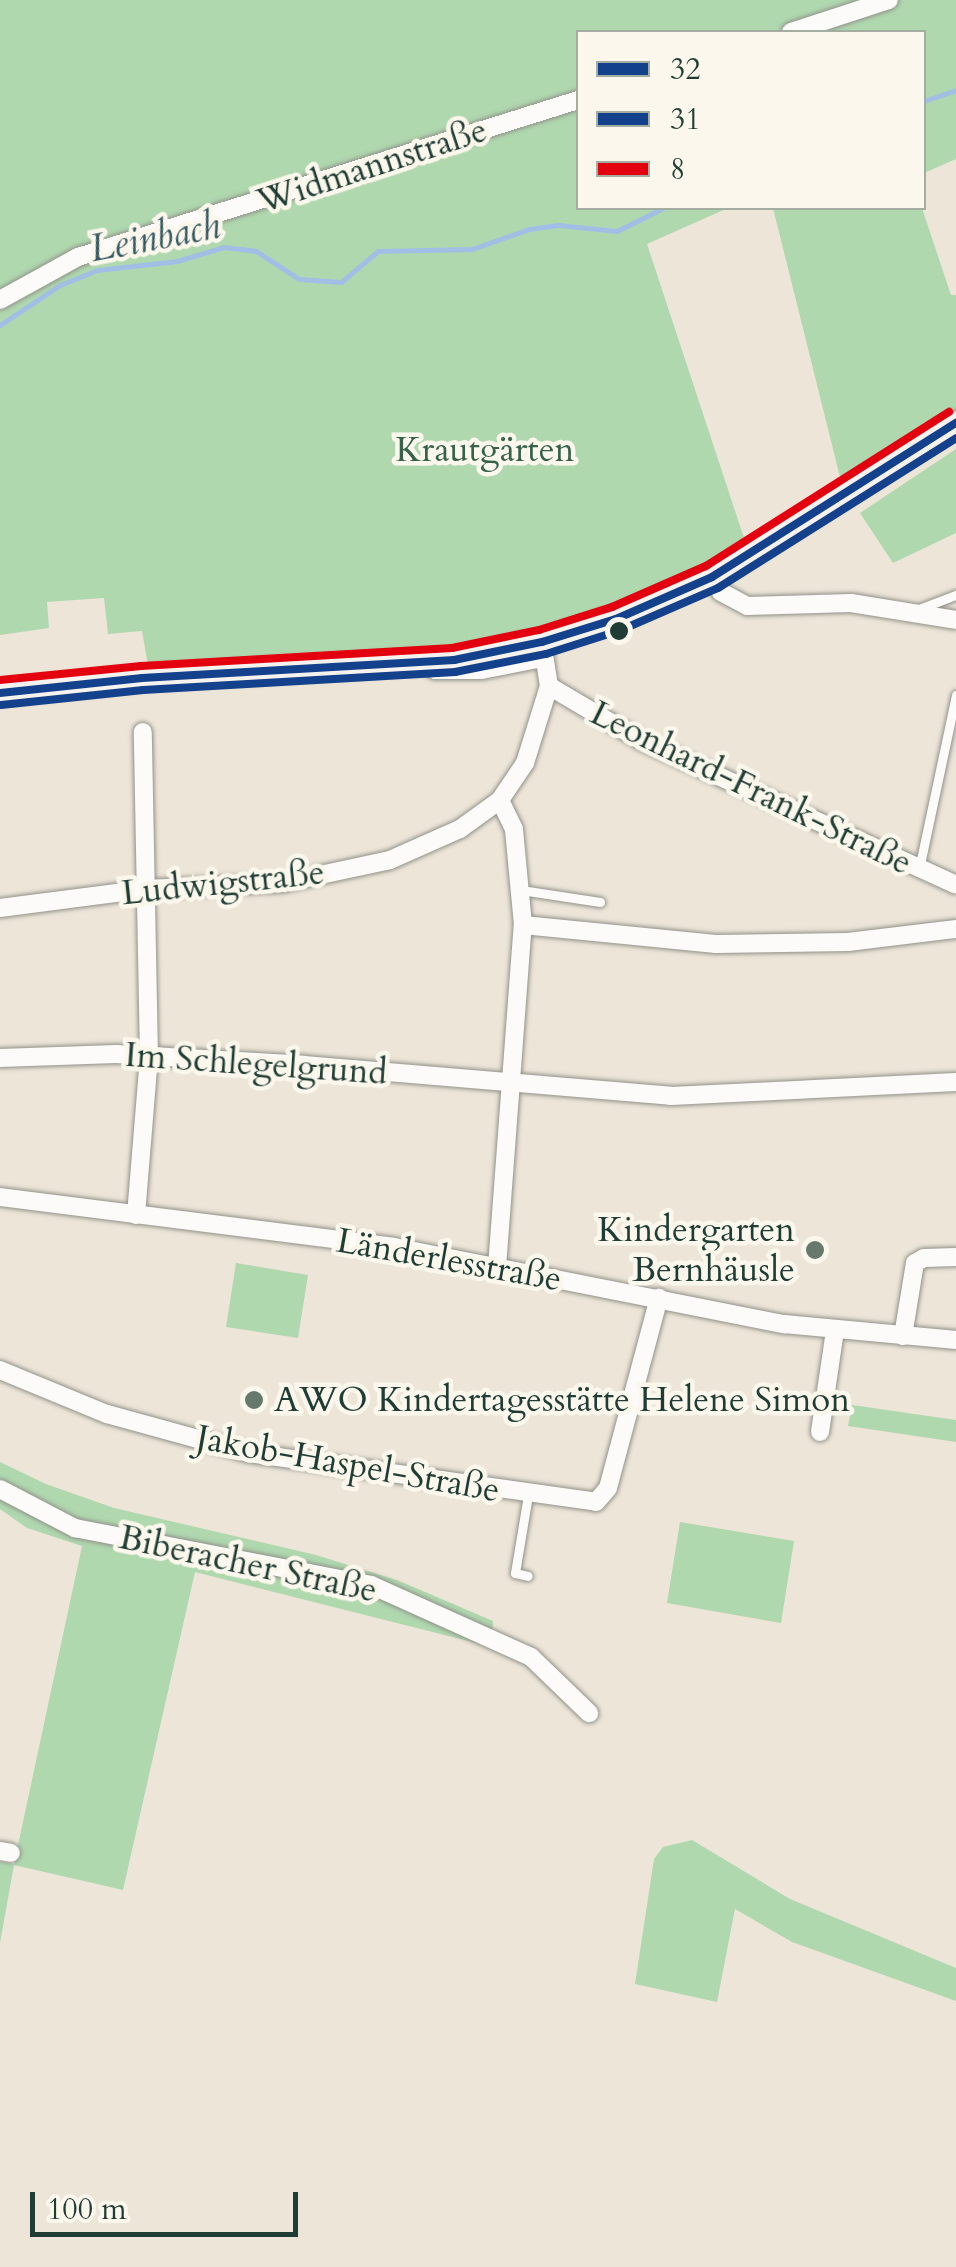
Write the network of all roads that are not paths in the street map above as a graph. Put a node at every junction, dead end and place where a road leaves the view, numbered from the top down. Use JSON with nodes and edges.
{"nodes":[{"id":1,"x":888,"y":0,"type":"edge"},
{"id":2,"x":798,"y":30,"type":"edge"},
{"id":3,"x":576,"y":101,"type":"edge"},
{"id":4,"x":0,"y":300,"type":"edge"},
{"id":5,"x":956,"y":423,"type":"edge"},
{"id":6,"x":712,"y":577,"type":"junction"},
{"id":7,"x":956,"y":595,"type":"edge"},
{"id":8,"x":916,"y":610,"type":"junction"},
{"id":9,"x":956,"y":620,"type":"edge"},
{"id":10,"x":545,"y":652,"type":"junction"},
{"id":11,"x":549,"y":686,"type":"junction"},
{"id":12,"x":0,"y":694,"type":"edge"},
{"id":13,"x":956,"y":695,"type":"edge"},
{"id":14,"x":144,"y":732,"type":"dead end"},
{"id":15,"x":500,"y":800,"type":"junction"},
{"id":16,"x":919,"y":869,"type":"junction"},
{"id":17,"x":956,"y":885,"type":"edge"},
{"id":18,"x":146,"y":889,"type":"junction"},
{"id":19,"x":522,"y":890,"type":"junction"},
{"id":20,"x":600,"y":902,"type":"dead end"},
{"id":21,"x":0,"y":908,"type":"edge"},
{"id":22,"x":523,"y":925,"type":"junction"},
{"id":23,"x":956,"y":929,"type":"edge"},
{"id":24,"x":149,"y":1057,"type":"junction"},
{"id":25,"x":0,"y":1058,"type":"edge"},
{"id":26,"x":956,"y":1082,"type":"edge"},
{"id":27,"x":512,"y":1083,"type":"junction"},
{"id":28,"x":0,"y":1196,"type":"edge"},
{"id":29,"x":136,"y":1214,"type":"junction"},
{"id":30,"x":956,"y":1258,"type":"edge"},
{"id":31,"x":498,"y":1267,"type":"junction"},
{"id":32,"x":658,"y":1298,"type":"junction"},
{"id":33,"x":834,"y":1331,"type":"junction"},
{"id":34,"x":903,"y":1336,"type":"junction"},
{"id":35,"x":956,"y":1340,"type":"edge"},
{"id":36,"x":0,"y":1370,"type":"edge"},
{"id":37,"x":820,"y":1432,"type":"dead end"},
{"id":38,"x":0,"y":1489,"type":"edge"},
{"id":39,"x":528,"y":1495,"type":"junction"},
{"id":40,"x":528,"y":1576,"type":"dead end"},
{"id":41,"x":589,"y":1713,"type":"dead end"}],
"edges":[{"from":1,"to":2,"type":"street"},
{"from":3,"to":4,"type":"street","name":"Widmannstraße"},
{"from":5,"to":6,"type":"main road"},
{"from":6,"to":8,"type":"street"},
{"from":6,"to":10,"type":"main road"},
{"from":7,"to":8,"type":"lane"},
{"from":8,"to":9,"type":"street"},
{"from":10,"to":11,"type":"street","name":"Ludwigstraße"},
{"from":10,"to":12,"type":"main road"},
{"from":11,"to":15,"type":"street","name":"Ludwigstraße"},
{"from":11,"to":16,"type":"street","name":"Leonhard-Frank-Straße"},
{"from":13,"to":16,"type":"lane"},
{"from":14,"to":18,"type":"street"},
{"from":15,"to":18,"type":"street","name":"Ludwigstraße"},
{"from":15,"to":19,"type":"street"},
{"from":16,"to":17,"type":"street","name":"Leonhard-Frank-Straße"},
{"from":18,"to":21,"type":"street","name":"Ludwigstraße"},
{"from":18,"to":24,"type":"street"},
{"from":19,"to":20,"type":"lane"},
{"from":19,"to":22,"type":"street"},
{"from":22,"to":23,"type":"street"},
{"from":22,"to":27,"type":"street"},
{"from":24,"to":25,"type":"street","name":"Im Schlegelgrund"},
{"from":24,"to":27,"type":"street","name":"Im Schlegelgrund"},
{"from":24,"to":29,"type":"street"},
{"from":26,"to":27,"type":"street","name":"Im Schlegelgrund"},
{"from":27,"to":31,"type":"street"},
{"from":28,"to":29,"type":"street","name":"Länderlesstraße"},
{"from":29,"to":31,"type":"street","name":"Länderlesstraße"},
{"from":30,"to":34,"type":"street"},
{"from":31,"to":32,"type":"street","name":"Länderlesstraße"},
{"from":32,"to":33,"type":"street","name":"Länderlesstraße"},
{"from":32,"to":39,"type":"street","name":"Jakob-Haspel-Straße"},
{"from":33,"to":34,"type":"street","name":"Länderlesstraße"},
{"from":33,"to":37,"type":"street"},
{"from":34,"to":35,"type":"street","name":"Länderlesstraße"},
{"from":36,"to":39,"type":"street","name":"Jakob-Haspel-Straße"},
{"from":38,"to":41,"type":"street","name":"Biberacher Straße"},
{"from":39,"to":40,"type":"lane","name":"Jakob-Haspel-Straße"}]}
